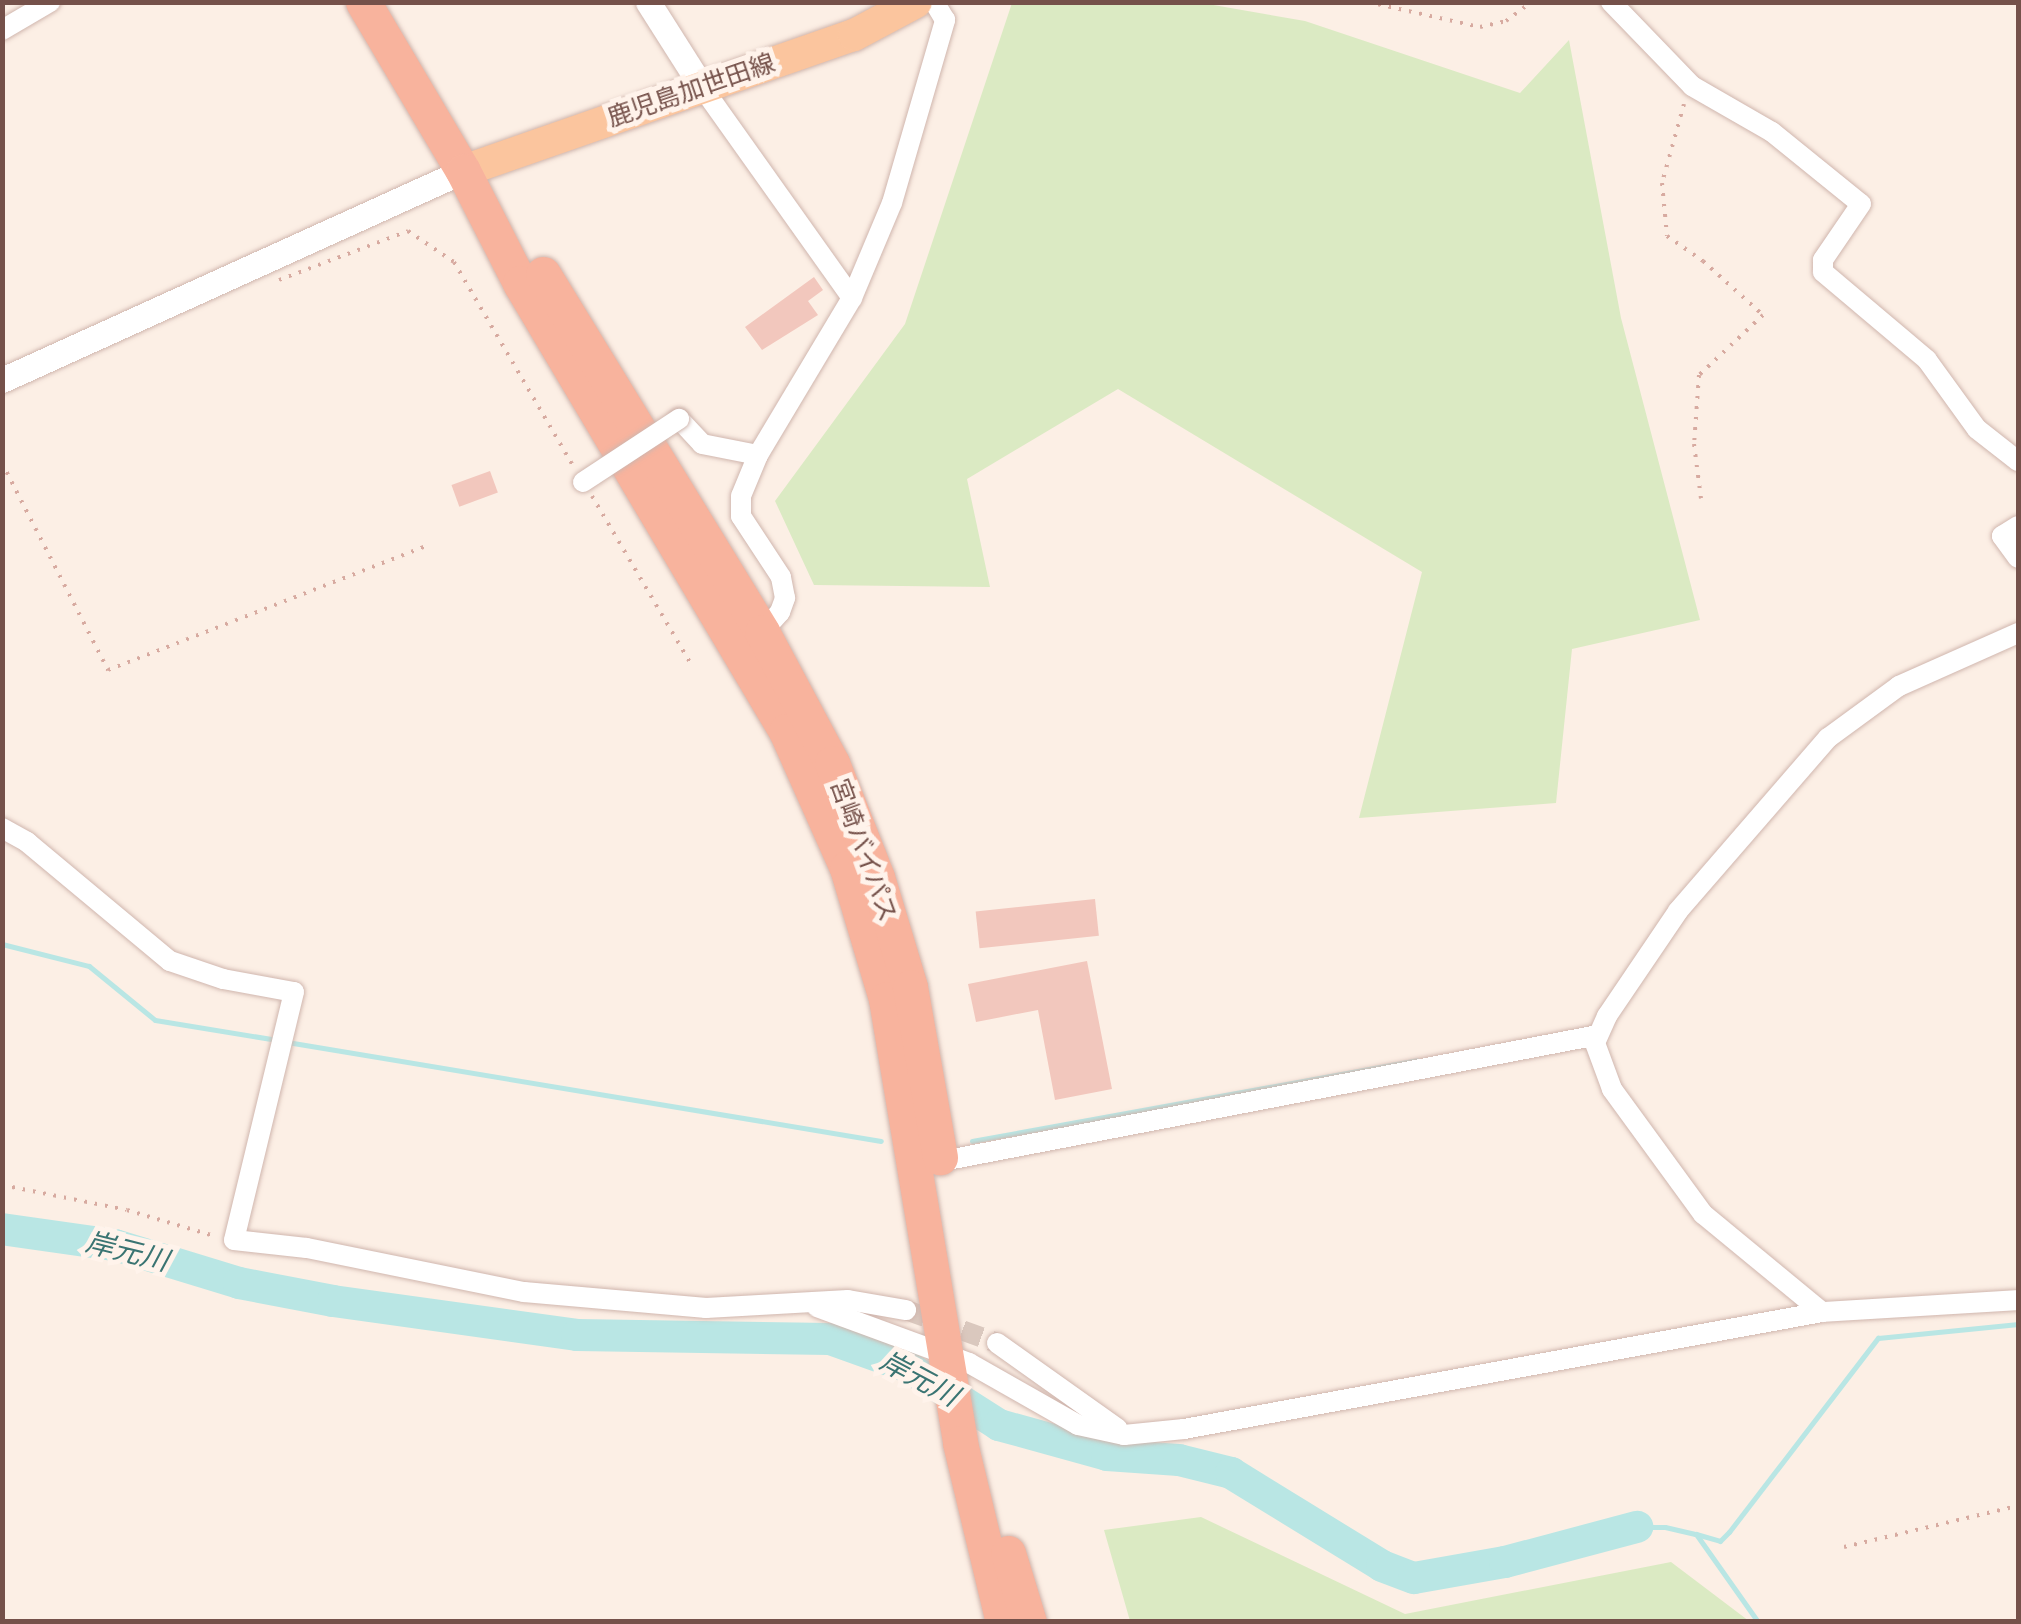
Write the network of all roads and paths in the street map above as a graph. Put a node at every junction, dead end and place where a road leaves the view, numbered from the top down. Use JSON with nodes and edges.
{"nodes":[{"id":1,"x":50,"y":2,"type":"edge"},
{"id":2,"x":363,"y":2,"type":"edge"},
{"id":3,"x":648,"y":2,"type":"edge"},
{"id":4,"x":916,"y":2,"type":"edge"},
{"id":5,"x":934,"y":2,"type":"edge"},
{"id":6,"x":1368,"y":2,"type":"edge"},
{"id":7,"x":1531,"y":2,"type":"edge"},
{"id":8,"x":1612,"y":2,"type":"edge"},
{"id":9,"x":2,"y":30,"type":"edge"},
{"id":10,"x":702,"y":86,"type":"junction"},
{"id":11,"x":1692,"y":86,"type":"junction"},
{"id":12,"x":463,"y":171,"type":"junction"},
{"id":13,"x":268,"y":284,"type":"dead end"},
{"id":14,"x":852,"y":298,"type":"junction"},
{"id":15,"x":2,"y":380,"type":"edge"},
{"id":16,"x":758,"y":455,"type":"junction"},
{"id":17,"x":2018,"y":461,"type":"edge"},
{"id":18,"x":2,"y":463,"type":"edge"},
{"id":19,"x":583,"y":482,"type":"junction"},
{"id":20,"x":1701,"y":498,"type":"dead end"},
{"id":21,"x":2018,"y":526,"type":"edge"},
{"id":22,"x":424,"y":547,"type":"dead end"},
{"id":23,"x":2018,"y":558,"type":"edge"},
{"id":24,"x":762,"y":632,"type":"junction"},
{"id":25,"x":2018,"y":633,"type":"edge"},
{"id":26,"x":690,"y":664,"type":"dead end"},
{"id":27,"x":2,"y":828,"type":"edge"},
{"id":28,"x":1598,"y":1035,"type":"junction"},
{"id":29,"x":929,"y":1163,"type":"junction"},
{"id":30,"x":2,"y":1185,"type":"edge"},
{"id":31,"x":234,"y":1240,"type":"junction"},
{"id":32,"x":2018,"y":1300,"type":"edge"},
{"id":33,"x":806,"y":1302,"type":"junction"},
{"id":34,"x":906,"y":1310,"type":"tunnel mouth"},
{"id":35,"x":1822,"y":1312,"type":"junction"},
{"id":36,"x":966,"y":1362,"type":"junction"},
{"id":37,"x":1126,"y":1435,"type":"junction"},
{"id":38,"x":973,"y":1446,"type":"junction"},
{"id":39,"x":2018,"y":1506,"type":"edge"},
{"id":40,"x":1844,"y":1547,"type":"dead end"},
{"id":41,"x":1003,"y":1622,"type":"edge"},
{"id":42,"x":1030,"y":1622,"type":"edge"}],
"edges":[{"from":1,"to":9,"type":"street"},
{"from":2,"to":12,"type":"highway","name":"宮崎バイパス"},
{"from":3,"to":10,"type":"street"},
{"from":4,"to":10,"type":"main road","name":"鹿児島加世田線"},
{"from":5,"to":14,"type":"street"},
{"from":6,"to":7,"type":"path"},
{"from":8,"to":11,"type":"street"},
{"from":10,"to":12,"type":"main road","name":"鹿児島加世田線"},
{"from":10,"to":14,"type":"street"},
{"from":11,"to":17,"type":"street"},
{"from":11,"to":20,"type":"path"},
{"from":12,"to":15,"type":"street"},
{"from":12,"to":24,"type":"highway","name":"宮崎バイパス"},
{"from":12,"to":29,"type":"highway","name":"宮崎バイパス"},
{"from":13,"to":19,"type":"path"},
{"from":14,"to":16,"type":"street"},
{"from":16,"to":19,"type":"street","bridge":true},
{"from":16,"to":24,"type":"street"},
{"from":18,"to":22,"type":"path"},
{"from":19,"to":26,"type":"path"},
{"from":21,"to":23,"type":"street"},
{"from":24,"to":29,"type":"highway","name":"宮崎バイパス"},
{"from":25,"to":28,"type":"street"},
{"from":27,"to":31,"type":"street"},
{"from":28,"to":29,"type":"street"},
{"from":28,"to":35,"type":"street"},
{"from":29,"to":36,"type":"highway","name":"宮崎バイパス"},
{"from":30,"to":31,"type":"path"},
{"from":31,"to":33,"type":"street"},
{"from":32,"to":35,"type":"street"},
{"from":33,"to":34,"type":"street"},
{"from":33,"to":36,"type":"street"},
{"from":35,"to":37,"type":"street"},
{"from":36,"to":37,"type":"street"},
{"from":36,"to":37,"type":"street"},
{"from":36,"to":38,"type":"highway","name":"宮崎バイパス"},
{"from":38,"to":41,"type":"highway","name":"宮崎バイパス"},
{"from":38,"to":42,"type":"highway","name":"宮崎バイパス"},
{"from":39,"to":40,"type":"path"}]}
